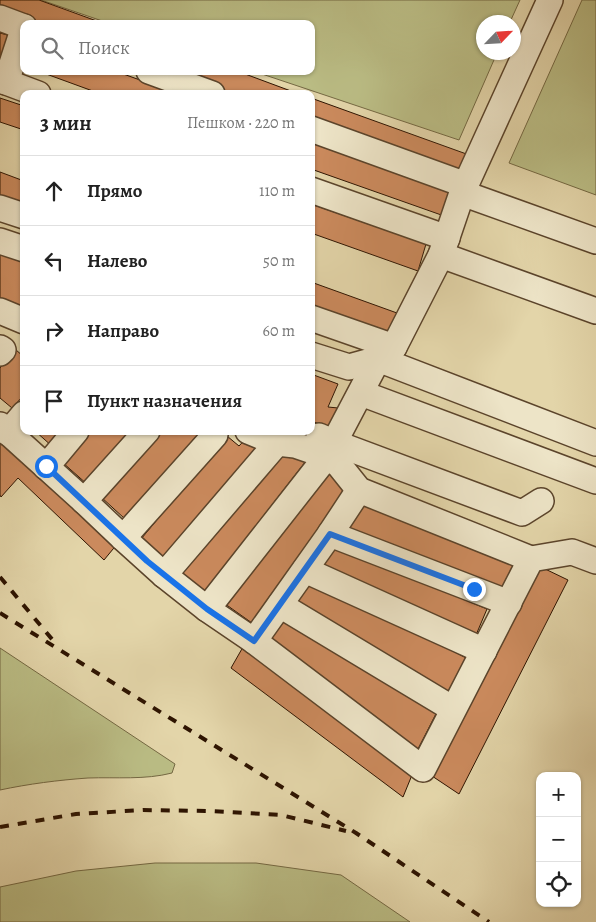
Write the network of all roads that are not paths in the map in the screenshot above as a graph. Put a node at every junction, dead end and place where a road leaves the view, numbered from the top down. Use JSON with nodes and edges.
{"nodes":[{"id":1,"x":550,"y":0,"type":"edge"},
{"id":2,"x":0,"y":18,"type":"edge"},
{"id":3,"x":20,"y":26,"type":"edge"},
{"id":4,"x":20,"y":37,"type":"edge"},
{"id":5,"x":160,"y":75,"type":"edge"},
{"id":6,"x":3,"y":81,"type":"edge"},
{"id":7,"x":27,"y":90,"type":"edge"},
{"id":8,"x":201,"y":90,"type":"edge"},
{"id":9,"x":315,"y":131,"type":"edge"},
{"id":10,"x":464,"y":189,"type":"junction"},
{"id":11,"x":315,"y":192,"type":"edge"},
{"id":12,"x":0,"y":208,"type":"edge"},
{"id":13,"x":20,"y":215,"type":"edge"},
{"id":14,"x":0,"y":241,"type":"edge"},
{"id":15,"x":596,"y":241,"type":"edge"},
{"id":16,"x":444,"y":246,"type":"junction"},
{"id":17,"x":20,"y":248,"type":"edge"},
{"id":18,"x":0,"y":311,"type":"edge"},
{"id":19,"x":596,"y":311,"type":"edge"},
{"id":20,"x":20,"y":319,"type":"edge"},
{"id":21,"x":315,"y":320,"type":"edge"},
{"id":22,"x":0,"y":348,"type":"edge"},
{"id":23,"x":386,"y":353,"type":"junction"},
{"id":24,"x":0,"y":354,"type":"edge"},
{"id":25,"x":315,"y":356,"type":"edge"},
{"id":26,"x":360,"y":393,"type":"junction"},
{"id":27,"x":11,"y":424,"type":"edge"},
{"id":28,"x":20,"y":435,"type":"edge"},
{"id":29,"x":20,"y":435,"type":"edge"},
{"id":30,"x":73,"y":435,"type":"edge"},
{"id":31,"x":143,"y":435,"type":"edge"},
{"id":32,"x":213,"y":435,"type":"edge"},
{"id":33,"x":258,"y":435,"type":"edge"},
{"id":34,"x":313,"y":435,"type":"edge"},
{"id":35,"x":277,"y":443,"type":"junction"},
{"id":36,"x":596,"y":443,"type":"edge"},
{"id":37,"x":331,"y":449,"type":"junction"},
{"id":38,"x":46,"y":466,"type":"junction"},
{"id":39,"x":596,"y":481,"type":"edge"},
{"id":40,"x":359,"y":490,"type":"junction"},
{"id":41,"x":84,"y":501,"type":"junction"},
{"id":42,"x":541,"y":502,"type":"dead end"},
{"id":43,"x":330,"y":534,"type":"junction"},
{"id":44,"x":123,"y":538,"type":"junction"},
{"id":45,"x":531,"y":559,"type":"junction"},
{"id":46,"x":596,"y":561,"type":"edge"},
{"id":47,"x":305,"y":570,"type":"junction"},
{"id":48,"x":164,"y":575,"type":"junction"},
{"id":49,"x":509,"y":603,"type":"junction"},
{"id":50,"x":280,"y":606,"type":"junction"},
{"id":51,"x":207,"y":609,"type":"junction"},
{"id":52,"x":254,"y":641,"type":"junction"},
{"id":53,"x":484,"y":651,"type":"junction"},
{"id":54,"x":453,"y":709,"type":"junction"}],
"edges":[{"from":1,"to":10,"type":"lane"},
{"from":2,"to":3,"type":"lane"},
{"from":4,"to":6,"type":"lane"},
{"from":5,"to":8,"type":"lane"},
{"from":6,"to":7,"type":"lane"},
{"from":9,"to":10,"type":"lane"},
{"from":10,"to":15,"type":"lane"},
{"from":10,"to":16,"type":"lane"},
{"from":11,"to":16,"type":"lane"},
{"from":12,"to":13,"type":"lane"},
{"from":14,"to":17,"type":"lane"},
{"from":16,"to":19,"type":"lane"},
{"from":16,"to":23,"type":"lane"},
{"from":18,"to":20,"type":"lane"},
{"from":21,"to":23,"type":"lane"},
{"from":22,"to":24,"type":"lane"},
{"from":23,"to":25,"type":"lane"},
{"from":23,"to":26,"type":"lane"},
{"from":23,"to":36,"type":"lane"},
{"from":26,"to":37,"type":"lane"},
{"from":26,"to":39,"type":"lane"},
{"from":27,"to":28,"type":"lane"},
{"from":29,"to":38,"type":"lane"},
{"from":30,"to":38,"type":"lane"},
{"from":31,"to":41,"type":"lane"},
{"from":32,"to":44,"type":"lane"},
{"from":33,"to":35,"type":"lane"},
{"from":34,"to":37,"type":"lane"},
{"from":35,"to":37,"type":"lane"},
{"from":35,"to":48,"type":"lane"},
{"from":37,"to":40,"type":"lane"},
{"from":37,"to":42,"type":"lane"},
{"from":37,"to":51,"type":"lane"},
{"from":38,"to":41,"type":"lane"},
{"from":40,"to":43,"type":"lane"},
{"from":40,"to":45,"type":"lane"},
{"from":41,"to":44,"type":"lane"},
{"from":43,"to":47,"type":"lane"},
{"from":43,"to":49,"type":"lane"},
{"from":44,"to":48,"type":"lane"},
{"from":45,"to":46,"type":"lane"},
{"from":45,"to":49,"type":"lane"},
{"from":47,"to":50,"type":"lane"},
{"from":47,"to":53,"type":"lane"},
{"from":48,"to":51,"type":"lane"},
{"from":49,"to":53,"type":"lane"},
{"from":50,"to":52,"type":"lane"},
{"from":50,"to":54,"type":"lane"},
{"from":51,"to":52,"type":"lane"},
{"from":52,"to":54,"type":"lane"},
{"from":53,"to":54,"type":"lane"}]}
